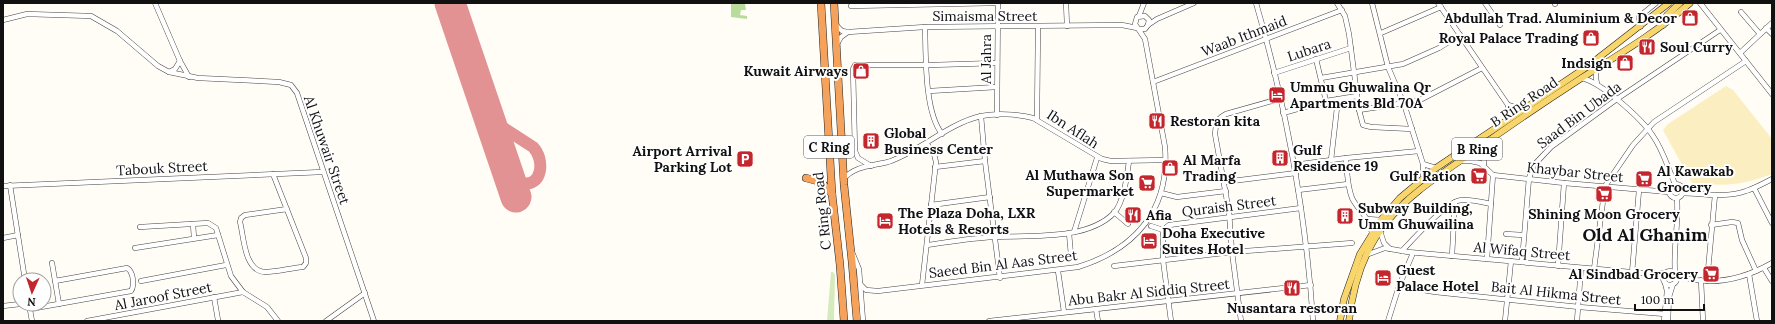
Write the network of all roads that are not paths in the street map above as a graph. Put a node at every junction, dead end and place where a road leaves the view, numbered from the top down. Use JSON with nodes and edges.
{"nodes":[{"id":1,"x":155,"y":3,"type":"edge"},
{"id":2,"x":821,"y":3,"type":"edge"},
{"id":3,"x":834,"y":3,"type":"edge"},
{"id":4,"x":998,"y":3,"type":"edge"},
{"id":5,"x":1066,"y":3,"type":"edge"},
{"id":6,"x":1194,"y":3,"type":"edge"},
{"id":7,"x":1256,"y":3,"type":"edge"},
{"id":8,"x":1337,"y":3,"type":"edge"},
{"id":9,"x":1372,"y":3,"type":"edge"},
{"id":10,"x":1485,"y":3,"type":"edge"},
{"id":11,"x":1656,"y":3,"type":"edge"},
{"id":12,"x":1669,"y":3,"type":"edge"},
{"id":13,"x":1680,"y":3,"type":"edge"},
{"id":14,"x":1690,"y":3,"type":"edge"},
{"id":15,"x":1701,"y":3,"type":"edge"},
{"id":16,"x":1143,"y":5,"type":"edge"},
{"id":17,"x":1440,"y":5,"type":"edge"},
{"id":18,"x":851,"y":6,"type":"dead end"},
{"id":19,"x":1342,"y":10,"type":"junction"},
{"id":20,"x":1741,"y":12,"type":"dead end"},
{"id":21,"x":1139,"y":16,"type":"junction"},
{"id":22,"x":1640,"y":16,"type":"joint"},
{"id":23,"x":1147,"y":17,"type":"junction"},
{"id":24,"x":1157,"y":19,"type":"junction"},
{"id":25,"x":3,"y":20,"type":"edge"},
{"id":26,"x":1135,"y":20,"type":"junction"},
{"id":27,"x":1772,"y":23,"type":"edge"},
{"id":28,"x":1663,"y":24,"type":"junction"},
{"id":29,"x":836,"y":25,"type":"junction"},
{"id":30,"x":1122,"y":25,"type":"junction"},
{"id":31,"x":997,"y":26,"type":"junction"},
{"id":32,"x":1067,"y":26,"type":"junction"},
{"id":33,"x":1500,"y":26,"type":"dead end"},
{"id":34,"x":1640,"y":26,"type":"junction"},
{"id":35,"x":925,"y":27,"type":"junction"},
{"id":36,"x":1038,"y":27,"type":"junction"},
{"id":37,"x":1148,"y":27,"type":"junction"},
{"id":38,"x":1138,"y":28,"type":"junction"},
{"id":39,"x":1766,"y":28,"type":"junction"},
{"id":40,"x":1720,"y":30,"type":"junction"},
{"id":41,"x":848,"y":32,"type":"junction"},
{"id":42,"x":1381,"y":33,"type":"junction"},
{"id":43,"x":1760,"y":34,"type":"junction"},
{"id":44,"x":1772,"y":34,"type":"edge"},
{"id":45,"x":1460,"y":35,"type":"junction"},
{"id":46,"x":1145,"y":39,"type":"junction"},
{"id":47,"x":1266,"y":39,"type":"junction"},
{"id":48,"x":837,"y":44,"type":"junction"},
{"id":49,"x":1351,"y":48,"type":"junction"},
{"id":50,"x":1740,"y":53,"type":"junction"},
{"id":51,"x":1316,"y":59,"type":"junction"},
{"id":52,"x":180,"y":61,"type":"junction"},
{"id":53,"x":1746,"y":61,"type":"junction"},
{"id":54,"x":997,"y":63,"type":"junction"},
{"id":55,"x":926,"y":65,"type":"junction"},
{"id":56,"x":1388,"y":67,"type":"junction"},
{"id":57,"x":1482,"y":68,"type":"junction"},
{"id":58,"x":1596,"y":69,"type":"junction"},
{"id":59,"x":169,"y":72,"type":"junction"},
{"id":60,"x":1274,"y":72,"type":"junction"},
{"id":61,"x":1354,"y":72,"type":"junction"},
{"id":62,"x":189,"y":77,"type":"junction"},
{"id":63,"x":1320,"y":78,"type":"junction"},
{"id":64,"x":1581,"y":78,"type":"junction"},
{"id":65,"x":1153,"y":82,"type":"junction"},
{"id":66,"x":1598,"y":84,"type":"junction"},
{"id":67,"x":997,"y":87,"type":"junction"},
{"id":68,"x":929,"y":91,"type":"junction"},
{"id":69,"x":1772,"y":94,"type":"edge"},
{"id":70,"x":1357,"y":96,"type":"junction"},
{"id":71,"x":1279,"y":99,"type":"junction"},
{"id":72,"x":1338,"y":99,"type":"junction"},
{"id":73,"x":1617,"y":99,"type":"junction"},
{"id":74,"x":1326,"y":101,"type":"junction"},
{"id":75,"x":1404,"y":104,"type":"junction"},
{"id":76,"x":1508,"y":105,"type":"junction"},
{"id":77,"x":1521,"y":109,"type":"junction"},
{"id":78,"x":1359,"y":110,"type":"junction"},
{"id":79,"x":1283,"y":113,"type":"junction"},
{"id":80,"x":997,"y":115,"type":"junction"},
{"id":81,"x":981,"y":116,"type":"junction"},
{"id":82,"x":1509,"y":118,"type":"junction"},
{"id":83,"x":1037,"y":120,"type":"junction"},
{"id":84,"x":1647,"y":129,"type":"junction"},
{"id":85,"x":1412,"y":130,"type":"junction"},
{"id":86,"x":942,"y":134,"type":"junction"},
{"id":87,"x":927,"y":144,"type":"junction"},
{"id":88,"x":1483,"y":144,"type":"junction"},
{"id":89,"x":1419,"y":152,"type":"junction"},
{"id":90,"x":1097,"y":158,"type":"junction"},
{"id":91,"x":1346,"y":158,"type":"junction"},
{"id":92,"x":1166,"y":160,"type":"junction"},
{"id":93,"x":1331,"y":160,"type":"junction"},
{"id":94,"x":985,"y":161,"type":"junction"},
{"id":95,"x":1129,"y":161,"type":"junction"},
{"id":96,"x":1459,"y":161,"type":"junction"},
{"id":97,"x":842,"y":163,"type":"junction"},
{"id":98,"x":1423,"y":164,"type":"junction"},
{"id":99,"x":1484,"y":164,"type":"junction"},
{"id":100,"x":1294,"y":165,"type":"junction"},
{"id":101,"x":871,"y":166,"type":"junction"},
{"id":102,"x":935,"y":167,"type":"junction"},
{"id":103,"x":1436,"y":168,"type":"junction"},
{"id":104,"x":855,"y":170,"type":"junction"},
{"id":105,"x":322,"y":172,"type":"junction"},
{"id":106,"x":1296,"y":173,"type":"junction"},
{"id":107,"x":273,"y":174,"type":"junction"},
{"id":108,"x":1493,"y":175,"type":"junction"},
{"id":109,"x":806,"y":178,"type":"dead end"},
{"id":110,"x":1423,"y":178,"type":"junction"},
{"id":111,"x":1529,"y":178,"type":"junction"},
{"id":112,"x":1772,"y":179,"type":"edge"},
{"id":113,"x":843,"y":180,"type":"junction"},
{"id":114,"x":1224,"y":182,"type":"junction"},
{"id":115,"x":1564,"y":183,"type":"junction"},
{"id":116,"x":1348,"y":184,"type":"junction"},
{"id":117,"x":1675,"y":184,"type":"junction"},
{"id":118,"x":3,"y":186,"type":"edge"},
{"id":119,"x":10,"y":186,"type":"junction"},
{"id":120,"x":1605,"y":186,"type":"junction"},
{"id":121,"x":1754,"y":188,"type":"junction"},
{"id":122,"x":1298,"y":190,"type":"junction"},
{"id":123,"x":1639,"y":190,"type":"junction"},
{"id":124,"x":1226,"y":192,"type":"junction"},
{"id":125,"x":1669,"y":192,"type":"junction"},
{"id":126,"x":1162,"y":193,"type":"junction"},
{"id":127,"x":1683,"y":193,"type":"junction"},
{"id":128,"x":832,"y":194,"type":"junction"},
{"id":129,"x":1714,"y":195,"type":"junction"},
{"id":130,"x":990,"y":197,"type":"junction"},
{"id":131,"x":1677,"y":198,"type":"junction"},
{"id":132,"x":1455,"y":202,"type":"junction"},
{"id":133,"x":1491,"y":204,"type":"junction"},
{"id":134,"x":931,"y":205,"type":"junction"},
{"id":135,"x":1301,"y":208,"type":"junction"},
{"id":136,"x":287,"y":209,"type":"junction"},
{"id":137,"x":1114,"y":212,"type":"junction"},
{"id":138,"x":1230,"y":217,"type":"junction"},
{"id":139,"x":1368,"y":219,"type":"junction"},
{"id":140,"x":1381,"y":220,"type":"junction"},
{"id":141,"x":1772,"y":223,"type":"edge"},
{"id":142,"x":193,"y":224,"type":"junction"},
{"id":143,"x":1128,"y":224,"type":"dead end"},
{"id":144,"x":1712,"y":225,"type":"junction"},
{"id":145,"x":1151,"y":226,"type":"dead end"},
{"id":146,"x":140,"y":227,"type":"dead end"},
{"id":147,"x":1163,"y":230,"type":"junction"},
{"id":148,"x":1380,"y":231,"type":"junction"},
{"id":149,"x":1074,"y":232,"type":"junction"},
{"id":150,"x":1069,"y":233,"type":"junction"},
{"id":151,"x":1372,"y":233,"type":"junction"},
{"id":152,"x":218,"y":234,"type":"junction"},
{"id":153,"x":1506,"y":234,"type":"dead end"},
{"id":154,"x":18,"y":235,"type":"junction"},
{"id":155,"x":1523,"y":235,"type":"junction"},
{"id":156,"x":995,"y":237,"type":"junction"},
{"id":157,"x":3,"y":238,"type":"edge"},
{"id":158,"x":194,"y":238,"type":"junction"},
{"id":159,"x":1352,"y":243,"type":"dead end"},
{"id":160,"x":927,"y":245,"type":"junction"},
{"id":161,"x":1305,"y":246,"type":"junction"},
{"id":162,"x":136,"y":248,"type":"dead end"},
{"id":163,"x":1390,"y":249,"type":"junction"},
{"id":164,"x":851,"y":250,"type":"junction"},
{"id":165,"x":1402,"y":251,"type":"junction"},
{"id":166,"x":1232,"y":252,"type":"junction"},
{"id":167,"x":1413,"y":252,"type":"junction"},
{"id":168,"x":1071,"y":255,"type":"dead end"},
{"id":169,"x":1366,"y":255,"type":"junction"},
{"id":170,"x":1452,"y":256,"type":"junction"},
{"id":171,"x":1673,"y":258,"type":"junction"},
{"id":172,"x":1487,"y":259,"type":"junction"},
{"id":173,"x":1163,"y":260,"type":"junction"},
{"id":174,"x":1511,"y":261,"type":"junction"},
{"id":175,"x":1522,"y":262,"type":"junction"},
{"id":176,"x":52,"y":263,"type":"dead end"},
{"id":177,"x":1772,"y":263,"type":"edge"},
{"id":178,"x":226,"y":265,"type":"junction"},
{"id":179,"x":1114,"y":266,"type":"dead end"},
{"id":180,"x":1558,"y":266,"type":"junction"},
{"id":181,"x":1581,"y":268,"type":"junction"},
{"id":182,"x":1764,"y":268,"type":"junction"},
{"id":183,"x":1594,"y":269,"type":"junction"},
{"id":184,"x":1058,"y":270,"type":"junction"},
{"id":185,"x":1756,"y":271,"type":"junction"},
{"id":186,"x":24,"y":272,"type":"edge"},
{"id":187,"x":1666,"y":272,"type":"junction"},
{"id":188,"x":1632,"y":273,"type":"junction"},
{"id":189,"x":1653,"y":274,"type":"junction"},
{"id":190,"x":1675,"y":274,"type":"junction"},
{"id":191,"x":1749,"y":274,"type":"junction"},
{"id":192,"x":1000,"y":278,"type":"junction"},
{"id":193,"x":1690,"y":278,"type":"junction"},
{"id":194,"x":1701,"y":280,"type":"junction"},
{"id":195,"x":55,"y":281,"type":"junction"},
{"id":196,"x":141,"y":281,"type":"dead end"},
{"id":197,"x":1707,"y":281,"type":"junction"},
{"id":198,"x":1772,"y":281,"type":"edge"},
{"id":199,"x":1665,"y":282,"type":"junction"},
{"id":200,"x":1674,"y":283,"type":"junction"},
{"id":201,"x":1310,"y":284,"type":"junction"},
{"id":202,"x":861,"y":285,"type":"junction"},
{"id":203,"x":922,"y":285,"type":"junction"},
{"id":204,"x":1399,"y":286,"type":"junction"},
{"id":205,"x":243,"y":292,"type":"junction"},
{"id":206,"x":874,"y":292,"type":"junction"},
{"id":207,"x":1237,"y":292,"type":"junction"},
{"id":208,"x":365,"y":293,"type":"junction"},
{"id":209,"x":214,"y":297,"type":"junction"},
{"id":210,"x":862,"y":300,"type":"junction"},
{"id":211,"x":1168,"y":300,"type":"junction"},
{"id":212,"x":1507,"y":300,"type":"junction"},
{"id":213,"x":52,"y":304,"type":"edge"},
{"id":214,"x":59,"y":304,"type":"junction"},
{"id":215,"x":1579,"y":307,"type":"junction"},
{"id":216,"x":1096,"y":309,"type":"junction"},
{"id":217,"x":1064,"y":312,"type":"junction"},
{"id":218,"x":1665,"y":314,"type":"junction"},
{"id":219,"x":1026,"y":319,"type":"edge"},
{"id":220,"x":218,"y":320,"type":"dead end"},
{"id":221,"x":87,"y":321,"type":"edge"},
{"id":222,"x":278,"y":321,"type":"edge"},
{"id":223,"x":326,"y":321,"type":"edge"},
{"id":224,"x":374,"y":321,"type":"edge"},
{"id":225,"x":844,"y":321,"type":"edge"},
{"id":226,"x":857,"y":321,"type":"edge"},
{"id":227,"x":863,"y":321,"type":"edge"},
{"id":228,"x":990,"y":321,"type":"edge"},
{"id":229,"x":1098,"y":321,"type":"edge"},
{"id":230,"x":1171,"y":321,"type":"edge"},
{"id":231,"x":1241,"y":321,"type":"edge"},
{"id":232,"x":1313,"y":321,"type":"edge"},
{"id":233,"x":1340,"y":321,"type":"edge"},
{"id":234,"x":1349,"y":321,"type":"edge"},
{"id":235,"x":1388,"y":321,"type":"edge"},
{"id":236,"x":1505,"y":321,"type":"edge"},
{"id":237,"x":1577,"y":321,"type":"edge"},
{"id":238,"x":1664,"y":321,"type":"edge"},
{"id":239,"x":1668,"y":321,"type":"edge"},
{"id":240,"x":1703,"y":321,"type":"edge"},
{"id":241,"x":1757,"y":321,"type":"edge"}],
"edges":[{"from":1,"to":52,"type":"street"},
{"from":2,"to":128,"type":"highway","name":"C Ring Road","number":"C Ring"},
{"from":3,"to":29,"type":"highway","name":"C Ring Road","number":"C Ring"},
{"from":4,"to":18,"type":"street"},
{"from":4,"to":31,"type":"street","name":"Al Jahra"},
{"from":5,"to":32,"type":"street"},
{"from":6,"to":24,"type":"street"},
{"from":7,"to":47,"type":"street"},
{"from":8,"to":19,"type":"street"},
{"from":9,"to":42,"type":"street"},
{"from":10,"to":33,"type":"street"},
{"from":11,"to":22,"type":"street"},
{"from":12,"to":34,"type":"main road","name":"B Ring Road","number":"B Ring"},
{"from":13,"to":28,"type":"main road"},
{"from":14,"to":28,"type":"main road","name":"B Ring Road","number":"B Ring"},
{"from":15,"to":40,"type":"street"},
{"from":16,"to":21,"type":"street"},
{"from":16,"to":23,"type":"street","name":"Saeed Bin Al Aas Street"},
{"from":17,"to":42,"type":"street"},
{"from":17,"to":45,"type":"street"},
{"from":19,"to":47,"type":"street","name":"Waab Ithmaid"},
{"from":19,"to":49,"type":"street"},
{"from":20,"to":43,"type":"street"},
{"from":21,"to":23,"type":"street"},
{"from":21,"to":26,"type":"street"},
{"from":22,"to":34,"type":"main road"},
{"from":23,"to":24,"type":"street"},
{"from":23,"to":37,"type":"street","name":"Saeed Bin Al Aas Street"},
{"from":24,"to":37,"type":"street"},
{"from":25,"to":59,"type":"street","name":"Al Khuwair Street"},
{"from":26,"to":30,"type":"street","name":"Simaisma Street"},
{"from":26,"to":38,"type":"street","name":"Saeed Bin Al Aas Street"},
{"from":27,"to":39,"type":"street"},
{"from":28,"to":58,"type":"main road","name":"B Ring Road","number":"B Ring"},
{"from":29,"to":41,"type":"street"},
{"from":29,"to":48,"type":"highway","name":"C Ring Road","number":"C Ring"},
{"from":30,"to":32,"type":"street","name":"Simaisma Street"},
{"from":30,"to":38,"type":"street","name":"Simaisma Street"},
{"from":31,"to":35,"type":"street","name":"Simaisma Street"},
{"from":31,"to":36,"type":"street","name":"Simaisma Street"},
{"from":31,"to":54,"type":"street","name":"Al Jahra"},
{"from":32,"to":36,"type":"street","name":"Simaisma Street"},
{"from":34,"to":77,"type":"main road","name":"B Ring Road","number":"B Ring"},
{"from":35,"to":41,"type":"street","name":"Simaisma Street"},
{"from":35,"to":55,"type":"street"},
{"from":36,"to":83,"type":"street","name":"Ibn Aflah"},
{"from":37,"to":38,"type":"street","name":"Simaisma Street"},
{"from":37,"to":46,"type":"street","name":"Saeed Bin Al Aas Street"},
{"from":38,"to":46,"type":"street","name":"Saeed Bin Al Aas Street"},
{"from":39,"to":43,"type":"street"},
{"from":39,"to":44,"type":"street"},
{"from":40,"to":50,"type":"street"},
{"from":40,"to":73,"type":"street","name":"Saad Bin Ubada"},
{"from":41,"to":48,"type":"street"},
{"from":42,"to":56,"type":"street"},
{"from":43,"to":50,"type":"street"},
{"from":45,"to":56,"type":"street"},
{"from":45,"to":57,"type":"street"},
{"from":46,"to":65,"type":"street","name":"Saeed Bin Al Aas Street"},
{"from":47,"to":60,"type":"street"},
{"from":47,"to":65,"type":"street","name":"Waab Ithmaid"},
{"from":48,"to":97,"type":"highway","name":"C Ring Road","number":"C Ring"},
{"from":49,"to":51,"type":"street","name":"Lubara"},
{"from":49,"to":61,"type":"street"},
{"from":50,"to":53,"type":"street"},
{"from":51,"to":60,"type":"street","name":"Lubara"},
{"from":51,"to":63,"type":"street"},
{"from":52,"to":59,"type":"street"},
{"from":52,"to":62,"type":"street"},
{"from":53,"to":69,"type":"street"},
{"from":53,"to":84,"type":"street"},
{"from":54,"to":55,"type":"street"},
{"from":54,"to":67,"type":"street","name":"Al Jahra"},
{"from":55,"to":68,"type":"street"},
{"from":55,"to":101,"type":"street"},
{"from":56,"to":61,"type":"street"},
{"from":56,"to":75,"type":"street"},
{"from":57,"to":75,"type":"street"},
{"from":57,"to":76,"type":"street"},
{"from":58,"to":64,"type":"main road","name":"B Ring Road","number":"B Ring"},
{"from":58,"to":66,"type":"street"},
{"from":59,"to":62,"type":"street","name":"Al Khuwair Street"},
{"from":60,"to":71,"type":"street"},
{"from":61,"to":63,"type":"street"},
{"from":61,"to":70,"type":"street"},
{"from":62,"to":105,"type":"street","name":"Al Khuwair Street"},
{"from":63,"to":74,"type":"street"},
{"from":64,"to":66,"type":"street"},
{"from":64,"to":88,"type":"main road","name":"B Ring Road","number":"B Ring"},
{"from":65,"to":92,"type":"street","name":"Saeed Bin Al Aas Street"},
{"from":66,"to":73,"type":"street"},
{"from":67,"to":68,"type":"street"},
{"from":67,"to":80,"type":"street","name":"Al Jahra"},
{"from":68,"to":86,"type":"street"},
{"from":70,"to":72,"type":"street"},
{"from":70,"to":78,"type":"street"},
{"from":71,"to":79,"type":"street"},
{"from":71,"to":114,"type":"street"},
{"from":72,"to":74,"type":"street"},
{"from":72,"to":93,"type":"street"},
{"from":73,"to":84,"type":"street"},
{"from":73,"to":111,"type":"street","name":"Saad Bin Ubada"},
{"from":74,"to":79,"type":"street"},
{"from":75,"to":78,"type":"street"},
{"from":75,"to":85,"type":"street"},
{"from":76,"to":77,"type":"street"},
{"from":76,"to":82,"type":"street"},
{"from":77,"to":82,"type":"main road","name":"B Ring Road","number":"B Ring"},
{"from":78,"to":85,"type":"street"},
{"from":79,"to":100,"type":"street"},
{"from":80,"to":81,"type":"street"},
{"from":80,"to":83,"type":"street"},
{"from":81,"to":86,"type":"street"},
{"from":81,"to":94,"type":"street"},
{"from":82,"to":103,"type":"main road","name":"B Ring Road","number":"B Ring"},
{"from":83,"to":90,"type":"street","name":"Ibn Aflah"},
{"from":84,"to":117,"type":"street"},
{"from":84,"to":120,"type":"street"},
{"from":85,"to":89,"type":"street"},
{"from":86,"to":87,"type":"street"},
{"from":87,"to":101,"type":"street"},
{"from":87,"to":102,"type":"street"},
{"from":88,"to":96,"type":"main road","name":"B Ring Road","number":"B Ring"},
{"from":88,"to":99,"type":"street"},
{"from":89,"to":91,"type":"street"},
{"from":89,"to":98,"type":"street"},
{"from":90,"to":95,"type":"street","name":"Ibn Aflah"},
{"from":90,"to":149,"type":"street"},
{"from":91,"to":93,"type":"street"},
{"from":91,"to":116,"type":"street"},
{"from":92,"to":95,"type":"street","name":"Ibn Aflah"},
{"from":92,"to":126,"type":"street","name":"Saeed Bin Al Aas Street"},
{"from":93,"to":100,"type":"street"},
{"from":94,"to":102,"type":"street"},
{"from":94,"to":130,"type":"street"},
{"from":95,"to":137,"type":"street"},
{"from":96,"to":99,"type":"street"},
{"from":96,"to":148,"type":"main road","name":"B Ring Road","number":"B Ring"},
{"from":97,"to":104,"type":"street"},
{"from":97,"to":113,"type":"highway","name":"C Ring Road","number":"C Ring"},
{"from":98,"to":103,"type":"street"},
{"from":98,"to":110,"type":"street"},
{"from":99,"to":108,"type":"street"},
{"from":100,"to":106,"type":"street"},
{"from":101,"to":104,"type":"street"},
{"from":102,"to":134,"type":"street"},
{"from":103,"to":110,"type":"main road","name":"B Ring Road","number":"B Ring"},
{"from":104,"to":113,"type":"street"},
{"from":105,"to":107,"type":"street","name":"Tabouk Street"},
{"from":105,"to":208,"type":"street","name":"Al Khuwair Street"},
{"from":106,"to":114,"type":"street"},
{"from":106,"to":122,"type":"street"},
{"from":107,"to":119,"type":"street","name":"Tabouk Street"},
{"from":107,"to":136,"type":"street"},
{"from":108,"to":111,"type":"street","name":"Khaybar Street"},
{"from":108,"to":133,"type":"street"},
{"from":109,"to":128,"type":"highway"},
{"from":110,"to":140,"type":"main road","name":"B Ring Road","number":"B Ring"},
{"from":111,"to":115,"type":"street","name":"Khaybar Street"},
{"from":111,"to":155,"type":"street","name":"Saad Bin Ubada"},
{"from":112,"to":121,"type":"street"},
{"from":113,"to":164,"type":"highway","name":"C Ring Road","number":"C Ring"},
{"from":114,"to":124,"type":"street"},
{"from":115,"to":120,"type":"street","name":"Khaybar Street"},
{"from":115,"to":180,"type":"street"},
{"from":116,"to":122,"type":"street"},
{"from":116,"to":139,"type":"street"},
{"from":117,"to":125,"type":"street"},
{"from":117,"to":127,"type":"street"},
{"from":118,"to":119,"type":"street","name":"Tabouk Street"},
{"from":119,"to":154,"type":"street"},
{"from":120,"to":123,"type":"street","name":"Khaybar Street"},
{"from":120,"to":183,"type":"street"},
{"from":121,"to":129,"type":"street"},
{"from":121,"to":141,"type":"street"},
{"from":122,"to":135,"type":"street"},
{"from":123,"to":125,"type":"street","name":"Khaybar Street"},
{"from":123,"to":188,"type":"street"},
{"from":124,"to":126,"type":"street"},
{"from":124,"to":138,"type":"street"},
{"from":125,"to":131,"type":"street"},
{"from":126,"to":184,"type":"street","name":"Saeed Bin Al Aas Street"},
{"from":127,"to":129,"type":"street"},
{"from":127,"to":131,"type":"street"},
{"from":128,"to":225,"type":"highway","name":"C Ring Road","number":"C Ring"},
{"from":129,"to":144,"type":"street"},
{"from":130,"to":134,"type":"street"},
{"from":130,"to":156,"type":"street"},
{"from":131,"to":171,"type":"street"},
{"from":132,"to":133,"type":"street"},
{"from":132,"to":165,"type":"street"},
{"from":132,"to":170,"type":"street"},
{"from":133,"to":172,"type":"street"},
{"from":134,"to":160,"type":"street"},
{"from":135,"to":138,"type":"street","name":"Quraish Street"},
{"from":135,"to":161,"type":"street"},
{"from":136,"to":136,"type":"street"},
{"from":137,"to":143,"type":"street"},
{"from":137,"to":149,"type":"street"},
{"from":138,"to":147,"type":"street","name":"Quraish Street"},
{"from":138,"to":166,"type":"street"},
{"from":139,"to":140,"type":"street"},
{"from":139,"to":151,"type":"street"},
{"from":140,"to":151,"type":"main road","name":"B Ring Road","number":"B Ring"},
{"from":142,"to":146,"type":"street"},
{"from":142,"to":152,"type":"street"},
{"from":142,"to":158,"type":"street"},
{"from":144,"to":185,"type":"street"},
{"from":144,"to":197,"type":"street"},
{"from":145,"to":147,"type":"street"},
{"from":147,"to":173,"type":"street"},
{"from":148,"to":163,"type":"street"},
{"from":148,"to":169,"type":"main road","name":"B Ring Road","number":"B Ring"},
{"from":149,"to":150,"type":"street"},
{"from":150,"to":156,"type":"street"},
{"from":150,"to":168,"type":"street"},
{"from":151,"to":233,"type":"main road","name":"B Ring Road","number":"B Ring"},
{"from":152,"to":158,"type":"street"},
{"from":152,"to":178,"type":"street"},
{"from":153,"to":155,"type":"street"},
{"from":154,"to":157,"type":"street"},
{"from":154,"to":186,"type":"street"},
{"from":155,"to":175,"type":"street","name":"Saad Bin Ubada"},
{"from":156,"to":160,"type":"street"},
{"from":156,"to":192,"type":"street"},
{"from":158,"to":162,"type":"street"},
{"from":159,"to":161,"type":"street"},
{"from":160,"to":203,"type":"street"},
{"from":161,"to":166,"type":"street"},
{"from":161,"to":201,"type":"street"},
{"from":163,"to":165,"type":"street","name":"Al Wifaq Street"},
{"from":163,"to":169,"type":"street","name":"Al Wifaq Street"},
{"from":164,"to":202,"type":"street","name":"C Ring Road"},
{"from":164,"to":226,"type":"highway","name":"C Ring Road","number":"C Ring"},
{"from":165,"to":167,"type":"street","name":"Al Wifaq Street"},
{"from":166,"to":173,"type":"street"},
{"from":166,"to":207,"type":"street"},
{"from":167,"to":170,"type":"street","name":"Al Wifaq Street"},
{"from":167,"to":204,"type":"street"},
{"from":169,"to":234,"type":"main road","name":"B Ring Road","number":"B Ring"},
{"from":170,"to":172,"type":"street","name":"Al Wifaq Street"},
{"from":171,"to":187,"type":"street"},
{"from":171,"to":190,"type":"street"},
{"from":172,"to":174,"type":"street","name":"Al Wifaq Street"},
{"from":173,"to":179,"type":"street"},
{"from":173,"to":211,"type":"street"},
{"from":174,"to":175,"type":"street","name":"Al Wifaq Street"},
{"from":174,"to":212,"type":"street"},
{"from":175,"to":180,"type":"street","name":"Al Wifaq Street"},
{"from":176,"to":195,"type":"street"},
{"from":177,"to":182,"type":"street"},
{"from":178,"to":196,"type":"street"},
{"from":178,"to":205,"type":"street"},
{"from":180,"to":181,"type":"street","name":"Al Wifaq Street"},
{"from":181,"to":183,"type":"street","name":"Al Wifaq Street"},
{"from":181,"to":215,"type":"street"},
{"from":182,"to":185,"type":"street"},
{"from":182,"to":198,"type":"street"},
{"from":183,"to":188,"type":"street","name":"Al Wifaq Street"},
{"from":184,"to":192,"type":"street","name":"Saeed Bin Al Aas Street"},
{"from":184,"to":217,"type":"street"},
{"from":185,"to":191,"type":"street"},
{"from":187,"to":189,"type":"street","name":"Al Wifaq Street"},
{"from":187,"to":190,"type":"street"},
{"from":187,"to":199,"type":"street"},
{"from":188,"to":189,"type":"street","name":"Al Wifaq Street"},
{"from":189,"to":199,"type":"street","name":"Al Wifaq Street"},
{"from":190,"to":193,"type":"street"},
{"from":190,"to":200,"type":"street"},
{"from":191,"to":197,"type":"street"},
{"from":191,"to":241,"type":"street"},
{"from":192,"to":203,"type":"street","name":"Saeed Bin Al Aas Street"},
{"from":193,"to":194,"type":"street"},
{"from":193,"to":200,"type":"street"},
{"from":194,"to":197,"type":"street"},
{"from":194,"to":240,"type":"street"},
{"from":195,"to":214,"type":"street"},
{"from":195,"to":214,"type":"street"},
{"from":199,"to":200,"type":"street"},
{"from":199,"to":218,"type":"street"},
{"from":200,"to":239,"type":"street"},
{"from":201,"to":207,"type":"street","name":"Abu Bakr Al Siddiq Street"},
{"from":201,"to":232,"type":"street"},
{"from":202,"to":206,"type":"street"},
{"from":202,"to":210,"type":"street","name":"C Ring Road"},
{"from":203,"to":206,"type":"street","name":"Saeed Bin Al Aas Street"},
{"from":204,"to":212,"type":"street","name":"Bait Al Hikma Street"},
{"from":204,"to":235,"type":"street"},
{"from":205,"to":209,"type":"street","name":"Al Jaroof Street"},
{"from":205,"to":222,"type":"street"},
{"from":206,"to":210,"type":"street","name":"Saeed Bin Al Aas Street"},
{"from":207,"to":211,"type":"street","name":"Abu Bakr Al Siddiq Street"},
{"from":207,"to":231,"type":"street"},
{"from":208,"to":223,"type":"street"},
{"from":208,"to":224,"type":"street","name":"Al Khuwair Street"},
{"from":209,"to":220,"type":"street"},
{"from":209,"to":221,"type":"street","name":"Al Jaroof Street"},
{"from":210,"to":227,"type":"street","name":"C Ring Road"},
{"from":211,"to":216,"type":"street","name":"Abu Bakr Al Siddiq Street"},
{"from":211,"to":230,"type":"street"},
{"from":212,"to":215,"type":"street","name":"Bait Al Hikma Street"},
{"from":212,"to":236,"type":"street"},
{"from":213,"to":214,"type":"street"},
{"from":215,"to":218,"type":"street","name":"Bait Al Hikma Street"},
{"from":215,"to":237,"type":"street"},
{"from":216,"to":217,"type":"street","name":"Abu Bakr Al Siddiq Street"},
{"from":216,"to":229,"type":"street"},
{"from":217,"to":219,"type":"street","name":"Abu Bakr Al Siddiq Street"},
{"from":218,"to":238,"type":"street"},
{"from":219,"to":228,"type":"street","name":"Abu Bakr Al Siddiq Street"}]}
